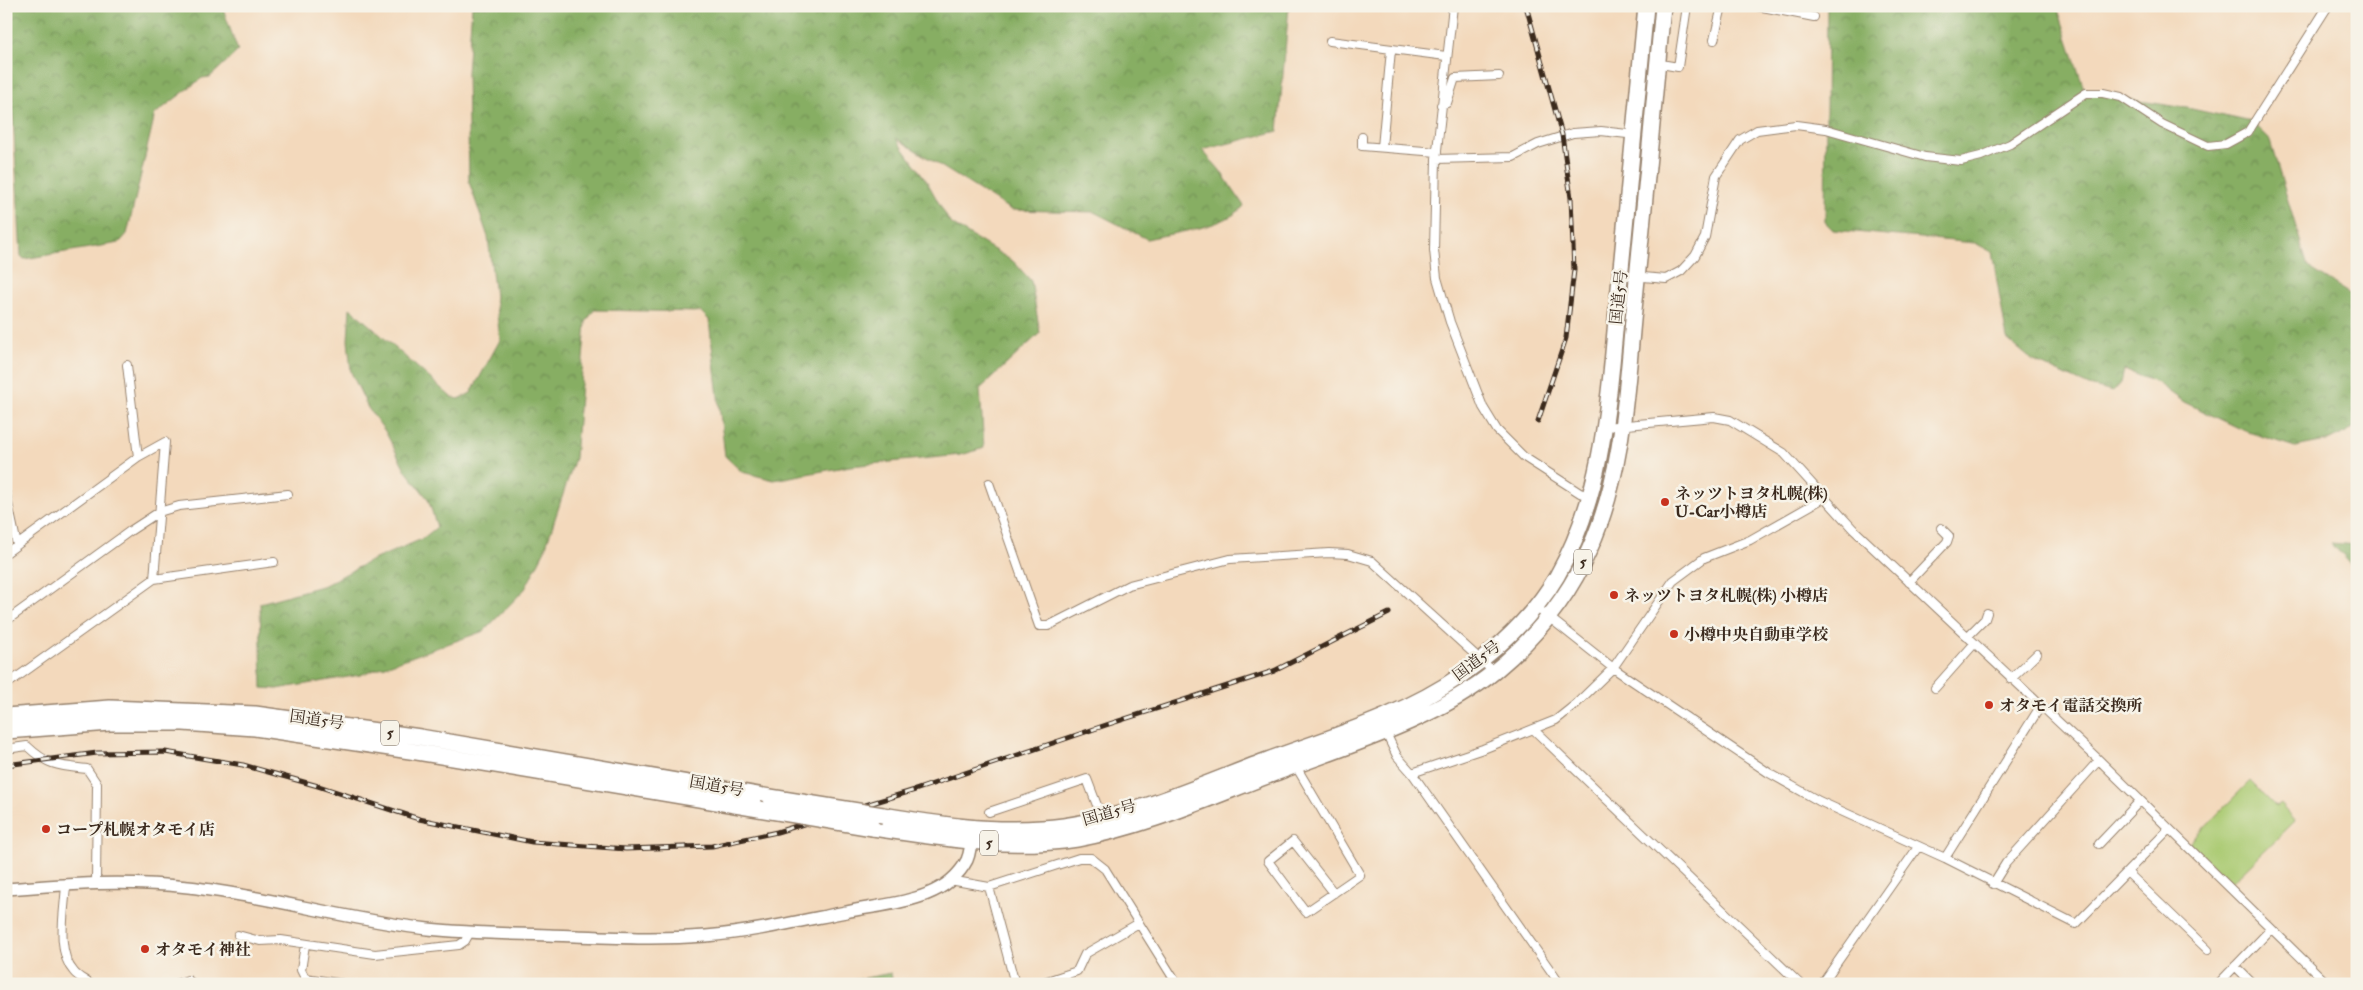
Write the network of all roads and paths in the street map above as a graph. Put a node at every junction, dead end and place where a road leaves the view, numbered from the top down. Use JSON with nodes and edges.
{"nodes":[{"id":1,"x":1453,"y":6,"type":"edge"},
{"id":2,"x":1646,"y":6,"type":"edge"},
{"id":3,"x":1663,"y":6,"type":"edge"},
{"id":4,"x":1687,"y":6,"type":"edge"},
{"id":5,"x":1722,"y":6,"type":"edge"},
{"id":6,"x":1757,"y":6,"type":"edge"},
{"id":7,"x":2328,"y":6,"type":"edge"},
{"id":8,"x":1814,"y":17,"type":"dead end"},
{"id":9,"x":1714,"y":40,"type":"dead end"},
{"id":10,"x":1330,"y":41,"type":"dead end"},
{"id":11,"x":1391,"y":50,"type":"junction"},
{"id":12,"x":1446,"y":56,"type":"junction"},
{"id":13,"x":1640,"y":62,"type":"junction"},
{"id":14,"x":1658,"y":64,"type":"junction"},
{"id":15,"x":1499,"y":76,"type":"dead end"},
{"id":16,"x":1441,"y":105,"type":"junction"},
{"id":17,"x":1635,"y":135,"type":"junction"},
{"id":18,"x":1362,"y":137,"type":"dead end"},
{"id":19,"x":1652,"y":137,"type":"junction"},
{"id":20,"x":1382,"y":147,"type":"junction"},
{"id":21,"x":1437,"y":155,"type":"junction"},
{"id":22,"x":1621,"y":275,"type":"junction"},
{"id":23,"x":1638,"y":276,"type":"junction"},
{"id":24,"x":128,"y":365,"type":"dead end"},
{"id":25,"x":1605,"y":427,"type":"junction"},
{"id":26,"x":1622,"y":427,"type":"junction"},
{"id":27,"x":138,"y":456,"type":"junction"},
{"id":28,"x":989,"y":483,"type":"dead end"},
{"id":29,"x":6,"y":494,"type":"edge"},
{"id":30,"x":288,"y":494,"type":"dead end"},
{"id":31,"x":1590,"y":497,"type":"junction"},
{"id":32,"x":1824,"y":498,"type":"junction"},
{"id":33,"x":159,"y":512,"type":"junction"},
{"id":34,"x":1941,"y":528,"type":"dead end"},
{"id":35,"x":17,"y":545,"type":"junction"},
{"id":36,"x":6,"y":553,"type":"edge"},
{"id":37,"x":274,"y":562,"type":"dead end"},
{"id":38,"x":154,"y":579,"type":"junction"},
{"id":39,"x":1909,"y":582,"type":"junction"},
{"id":40,"x":1536,"y":607,"type":"junction"},
{"id":41,"x":1986,"y":613,"type":"dead end"},
{"id":42,"x":1549,"y":618,"type":"junction"},
{"id":43,"x":6,"y":620,"type":"edge"},
{"id":44,"x":1967,"y":637,"type":"junction"},
{"id":45,"x":1974,"y":644,"type":"junction"},
{"id":46,"x":2037,"y":654,"type":"dead end"},
{"id":47,"x":1481,"y":660,"type":"junction"},
{"id":48,"x":1613,"y":668,"type":"junction"},
{"id":49,"x":1494,"y":672,"type":"junction"},
{"id":50,"x":2011,"y":680,"type":"junction"},
{"id":51,"x":6,"y":685,"type":"edge"},
{"id":52,"x":1935,"y":688,"type":"dead end"},
{"id":53,"x":2040,"y":707,"type":"junction"},
{"id":54,"x":6,"y":716,"type":"edge"},
{"id":55,"x":1382,"y":724,"type":"junction"},
{"id":56,"x":1534,"y":730,"type":"junction"},
{"id":57,"x":6,"y":731,"type":"edge"},
{"id":58,"x":6,"y":749,"type":"edge"},
{"id":59,"x":1293,"y":759,"type":"junction"},
{"id":60,"x":2099,"y":760,"type":"junction"},
{"id":61,"x":1412,"y":772,"type":"junction"},
{"id":62,"x":2140,"y":801,"type":"junction"},
{"id":63,"x":989,"y":812,"type":"dead end"},
{"id":64,"x":1104,"y":826,"type":"junction"},
{"id":65,"x":2169,"y":829,"type":"junction"},
{"id":66,"x":971,"y":836,"type":"junction"},
{"id":67,"x":2099,"y":844,"type":"dead end"},
{"id":68,"x":1918,"y":847,"type":"junction"},
{"id":69,"x":1945,"y":858,"type":"junction"},
{"id":70,"x":2127,"y":872,"type":"junction"},
{"id":71,"x":950,"y":880,"type":"junction"},
{"id":72,"x":96,"y":882,"type":"junction"},
{"id":73,"x":66,"y":884,"type":"junction"},
{"id":74,"x":1994,"y":884,"type":"junction"},
{"id":75,"x":989,"y":887,"type":"junction"},
{"id":76,"x":6,"y":889,"type":"edge"},
{"id":77,"x":1334,"y":893,"type":"junction"},
{"id":78,"x":1139,"y":923,"type":"junction"},
{"id":79,"x":2271,"y":929,"type":"junction"},
{"id":80,"x":470,"y":932,"type":"junction"},
{"id":81,"x":238,"y":936,"type":"dead end"},
{"id":82,"x":305,"y":945,"type":"junction"},
{"id":83,"x":2208,"y":950,"type":"dead end"},
{"id":84,"x":2235,"y":966,"type":"junction"},
{"id":85,"x":90,"y":984,"type":"edge"},
{"id":86,"x":176,"y":984,"type":"edge"},
{"id":87,"x":193,"y":984,"type":"edge"},
{"id":88,"x":344,"y":984,"type":"edge"},
{"id":89,"x":1015,"y":984,"type":"edge"},
{"id":90,"x":1038,"y":984,"type":"edge"},
{"id":91,"x":1177,"y":984,"type":"edge"},
{"id":92,"x":1560,"y":984,"type":"edge"},
{"id":93,"x":1800,"y":984,"type":"edge"},
{"id":94,"x":1823,"y":984,"type":"edge"},
{"id":95,"x":2218,"y":984,"type":"edge"},
{"id":96,"x":2254,"y":984,"type":"edge"},
{"id":97,"x":2328,"y":984,"type":"edge"}],
"edges":[{"from":1,"to":12,"type":"street"},
{"from":2,"to":13,"type":"highway","name":"国道5号","number":"5"},
{"from":3,"to":14,"type":"highway","name":"国道5号","number":"5"},
{"from":4,"to":14,"type":"street"},
{"from":5,"to":9,"type":"street"},
{"from":6,"to":8,"type":"street"},
{"from":7,"to":23,"type":"street"},
{"from":10,"to":11,"type":"street"},
{"from":11,"to":12,"type":"street"},
{"from":11,"to":20,"type":"street"},
{"from":12,"to":16,"type":"street"},
{"from":13,"to":14,"type":"street"},
{"from":13,"to":17,"type":"highway","name":"国道5号","number":"5"},
{"from":14,"to":19,"type":"highway","name":"国道5号","number":"5"},
{"from":15,"to":16,"type":"street"},
{"from":16,"to":21,"type":"street"},
{"from":17,"to":19,"type":"street"},
{"from":17,"to":21,"type":"street"},
{"from":17,"to":22,"type":"highway","name":"国道5号","number":"5"},
{"from":18,"to":20,"type":"street"},
{"from":19,"to":23,"type":"highway","name":"国道5号","number":"5"},
{"from":20,"to":21,"type":"street"},
{"from":21,"to":31,"type":"street"},
{"from":22,"to":23,"type":"street"},
{"from":22,"to":25,"type":"highway","name":"国道5号","number":"5"},
{"from":23,"to":26,"type":"highway","name":"国道5号","number":"5"},
{"from":24,"to":27,"type":"street"},
{"from":25,"to":26,"type":"street"},
{"from":25,"to":31,"type":"highway","name":"国道5号","number":"5"},
{"from":26,"to":32,"type":"street"},
{"from":26,"to":42,"type":"highway","name":"国道5号","number":"5"},
{"from":27,"to":33,"type":"street"},
{"from":27,"to":35,"type":"street"},
{"from":28,"to":47,"type":"street"},
{"from":29,"to":35,"type":"street"},
{"from":30,"to":33,"type":"street"},
{"from":31,"to":40,"type":"highway","name":"国道5号","number":"5"},
{"from":32,"to":39,"type":"street"},
{"from":32,"to":48,"type":"street"},
{"from":33,"to":38,"type":"street"},
{"from":33,"to":43,"type":"street"},
{"from":34,"to":39,"type":"street"},
{"from":35,"to":36,"type":"street"},
{"from":37,"to":38,"type":"street"},
{"from":38,"to":51,"type":"street"},
{"from":39,"to":44,"type":"street"},
{"from":40,"to":42,"type":"street"},
{"from":40,"to":47,"type":"highway","name":"国道5号","number":"5"},
{"from":41,"to":44,"type":"street"},
{"from":42,"to":48,"type":"street"},
{"from":42,"to":49,"type":"highway","name":"国道5号","number":"5"},
{"from":44,"to":45,"type":"street"},
{"from":45,"to":50,"type":"street"},
{"from":45,"to":52,"type":"street"},
{"from":46,"to":50,"type":"street"},
{"from":47,"to":49,"type":"street"},
{"from":47,"to":55,"type":"highway","name":"国道5号","number":"5"},
{"from":48,"to":56,"type":"street"},
{"from":48,"to":68,"type":"street"},
{"from":49,"to":55,"type":"highway","name":"国道5号","number":"5"},
{"from":50,"to":53,"type":"street"},
{"from":53,"to":60,"type":"street"},
{"from":53,"to":69,"type":"street"},
{"from":54,"to":66,"type":"highway","name":"国道5号","number":"5","bridge":true},
{"from":55,"to":59,"type":"highway","name":"国道5号","number":"5"},
{"from":55,"to":61,"type":"street"},
{"from":56,"to":61,"type":"street"},
{"from":56,"to":93,"type":"street"},
{"from":57,"to":66,"type":"highway","name":"国道5号","number":"5","bridge":true},
{"from":58,"to":72,"type":"street"},
{"from":59,"to":64,"type":"highway","name":"国道5号","number":"5"},
{"from":59,"to":77,"type":"street"},
{"from":60,"to":62,"type":"street"},
{"from":60,"to":74,"type":"street"},
{"from":61,"to":92,"type":"street"},
{"from":62,"to":65,"type":"street"},
{"from":62,"to":67,"type":"street"},
{"from":63,"to":64,"type":"street"},
{"from":64,"to":66,"type":"highway","name":"国道5号","number":"5"},
{"from":65,"to":70,"type":"street"},
{"from":65,"to":79,"type":"street"},
{"from":66,"to":71,"type":"street"},
{"from":68,"to":69,"type":"street"},
{"from":68,"to":94,"type":"street"},
{"from":69,"to":74,"type":"street"},
{"from":70,"to":74,"type":"street"},
{"from":70,"to":83,"type":"street"},
{"from":71,"to":75,"type":"street"},
{"from":71,"to":80,"type":"street"},
{"from":72,"to":73,"type":"street"},
{"from":72,"to":80,"type":"street"},
{"from":73,"to":76,"type":"street"},
{"from":73,"to":85,"type":"street"},
{"from":75,"to":78,"type":"street"},
{"from":75,"to":89,"type":"street"},
{"from":77,"to":77,"type":"street"},
{"from":78,"to":90,"type":"street"},
{"from":78,"to":91,"type":"street"},
{"from":79,"to":84,"type":"street"},
{"from":79,"to":97,"type":"street"},
{"from":80,"to":82,"type":"street"},
{"from":81,"to":82,"type":"street"},
{"from":82,"to":88,"type":"street"},
{"from":84,"to":95,"type":"street"},
{"from":84,"to":96,"type":"street"},
{"from":86,"to":87,"type":"street"}]}
